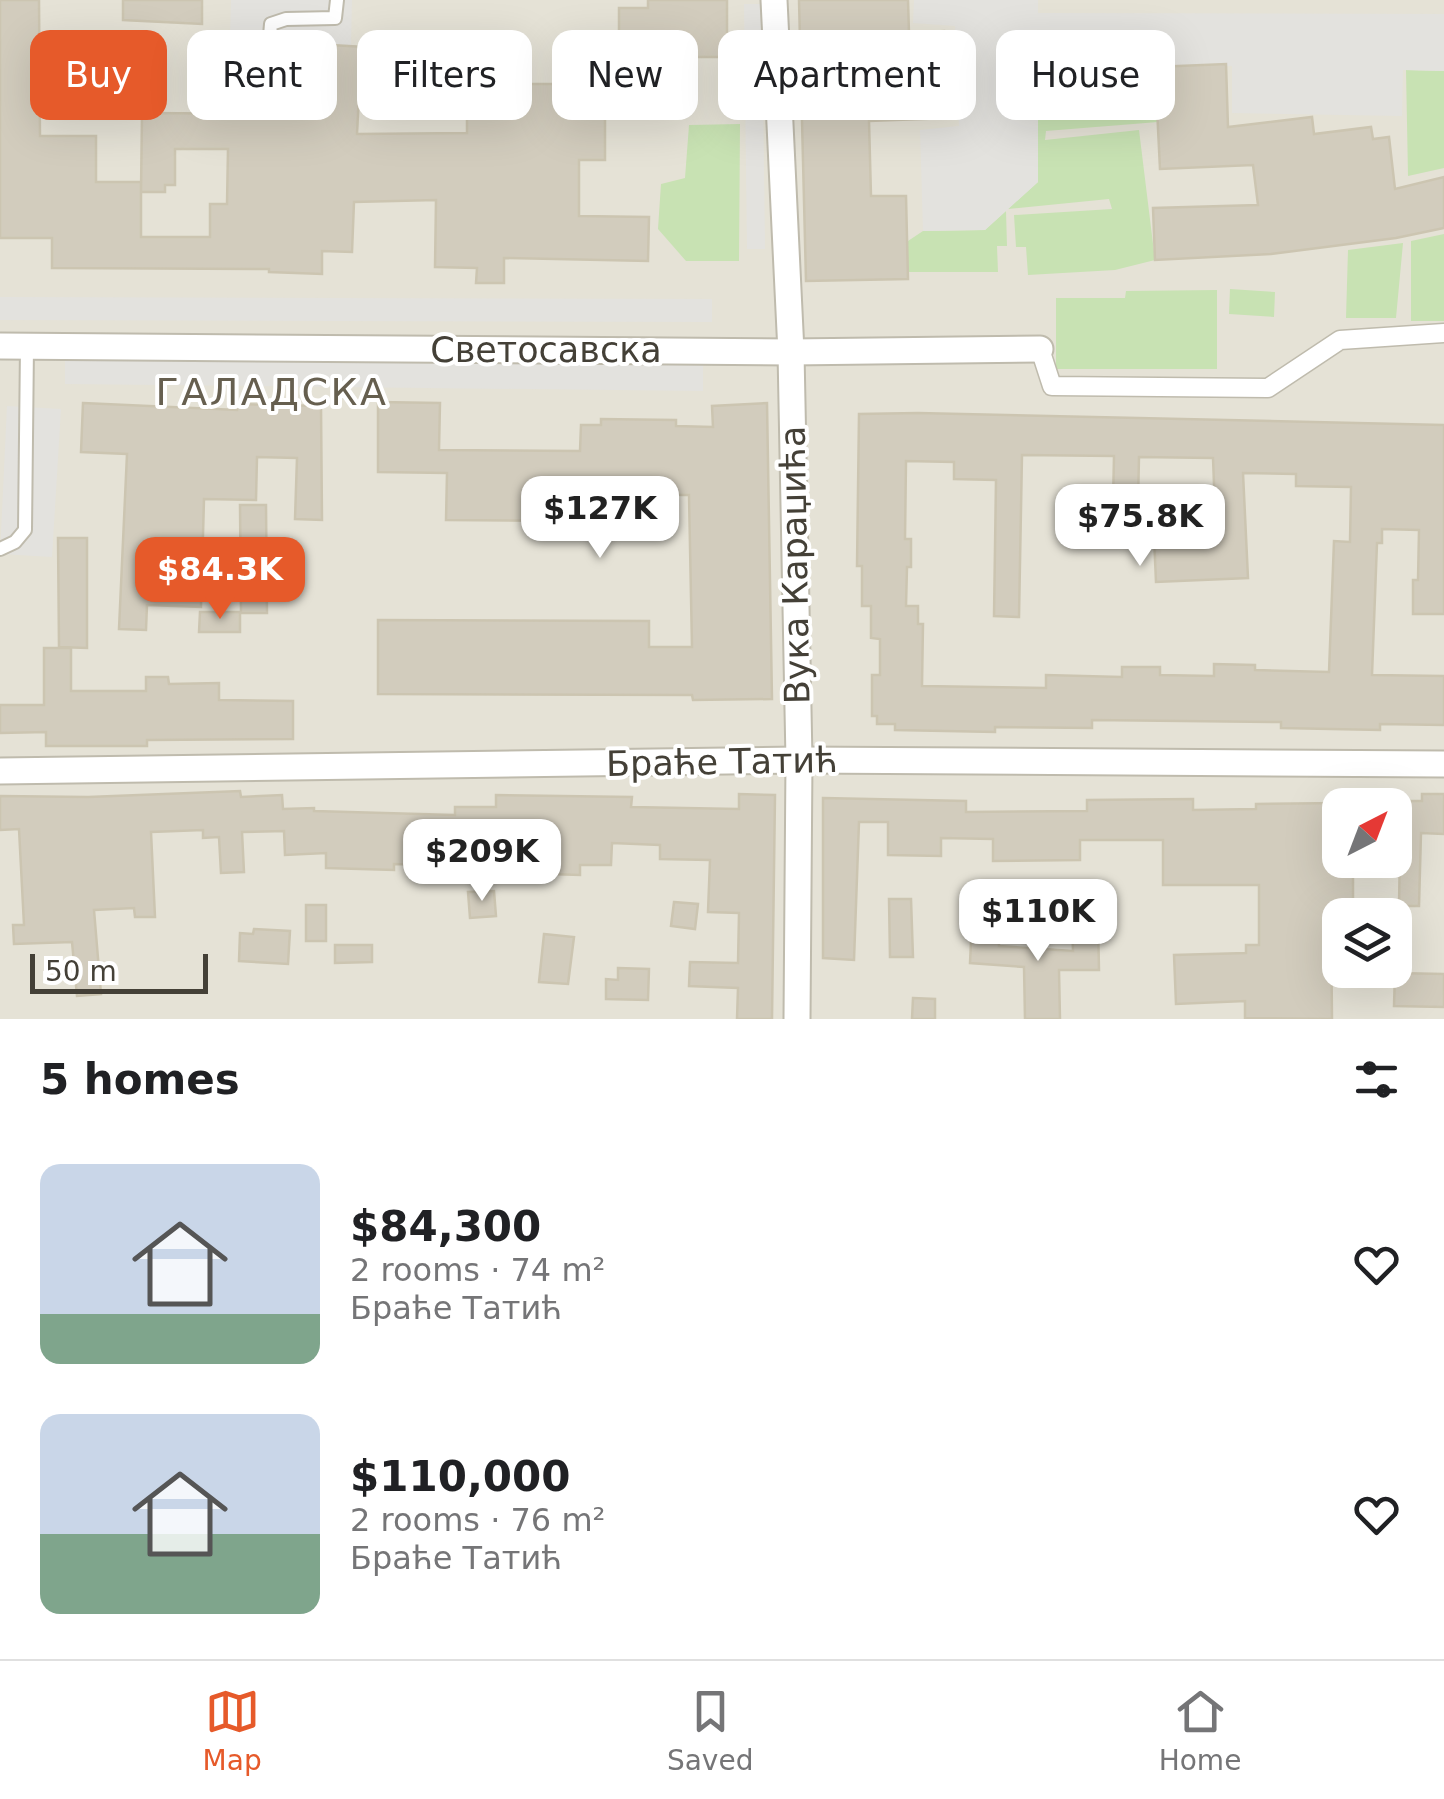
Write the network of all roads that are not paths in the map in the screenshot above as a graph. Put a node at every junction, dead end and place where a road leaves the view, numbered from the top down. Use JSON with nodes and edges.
{"nodes":[{"id":1,"x":337,"y":0,"type":"edge"},
{"id":2,"x":774,"y":0,"type":"edge"},
{"id":3,"x":270,"y":30,"type":"edge"},
{"id":4,"x":1444,"y":333,"type":"edge"},
{"id":5,"x":0,"y":346,"type":"edge"},
{"id":6,"x":28,"y":346,"type":"junction"},
{"id":7,"x":1040,"y":349,"type":"joint"},
{"id":8,"x":791,"y":352,"type":"junction"},
{"id":9,"x":0,"y":549,"type":"edge"},
{"id":10,"x":799,"y":760,"type":"junction"},
{"id":11,"x":1444,"y":764,"type":"edge"},
{"id":12,"x":0,"y":771,"type":"edge"},
{"id":13,"x":797,"y":1019,"type":"edge"}],
"edges":[{"from":1,"to":3,"type":"lane"},
{"from":2,"to":8,"type":"street","name":"Вука Караџића"},
{"from":4,"to":7,"type":"street"},
{"from":5,"to":6,"type":"street","name":"Светосавска"},
{"from":6,"to":8,"type":"street","name":"Светосавска"},
{"from":6,"to":9,"type":"lane"},
{"from":7,"to":8,"type":"street","name":"Светосавска"},
{"from":8,"to":10,"type":"street","name":"Вука Караџића"},
{"from":10,"to":11,"type":"street","name":"Браће Татић"},
{"from":10,"to":12,"type":"street","name":"Браће Татић"},
{"from":10,"to":13,"type":"street","name":"Вука Караџића"}]}
